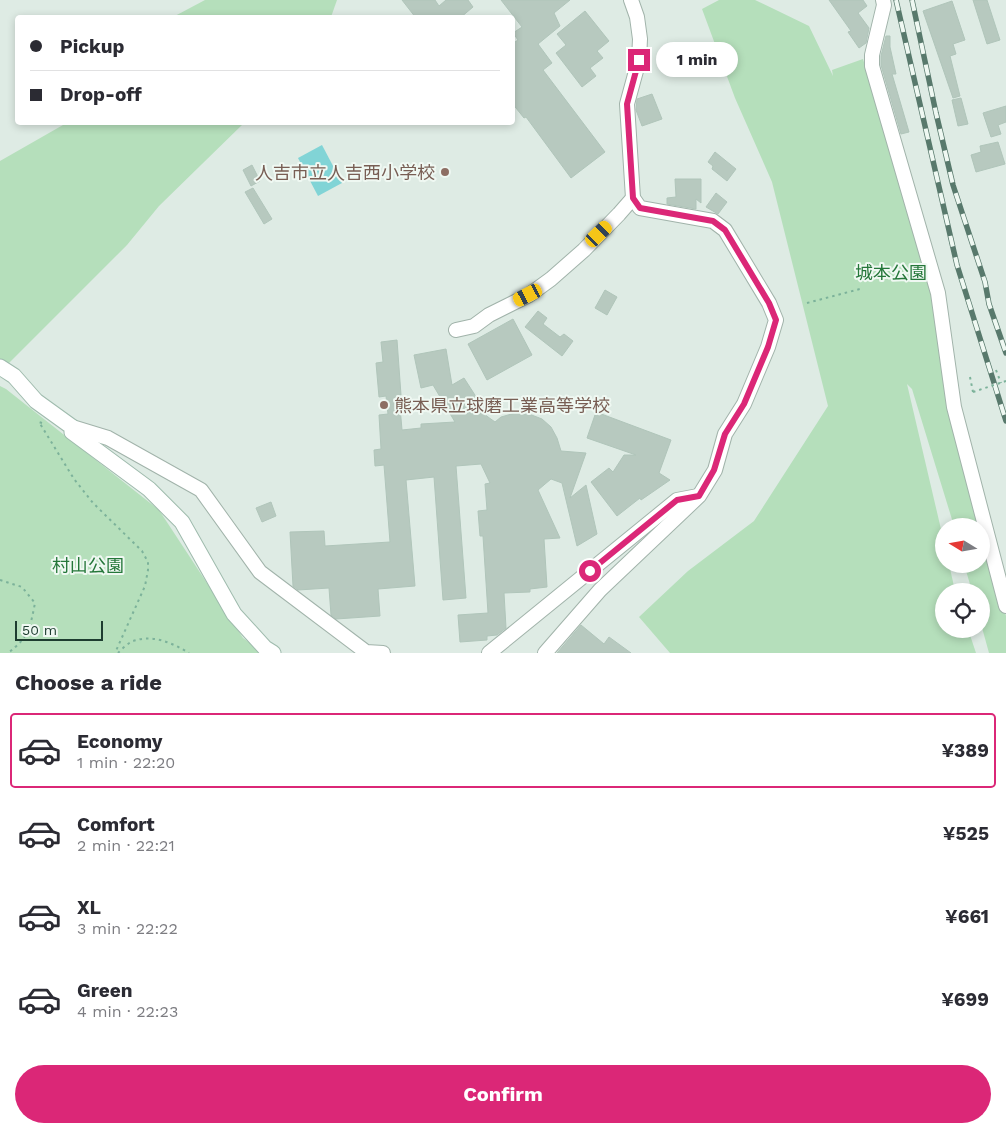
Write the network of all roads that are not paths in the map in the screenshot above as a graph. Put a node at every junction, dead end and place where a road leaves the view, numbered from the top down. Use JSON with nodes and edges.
{"nodes":[{"id":1,"x":631,"y":0,"type":"edge"},
{"id":2,"x":883,"y":0,"type":"edge"},
{"id":3,"x":633,"y":198,"type":"junction"},
{"id":4,"x":456,"y":330,"type":"dead end"},
{"id":5,"x":0,"y":367,"type":"edge"},
{"id":6,"x":72,"y":427,"type":"junction"},
{"id":7,"x":699,"y":496,"type":"junction"},
{"id":8,"x":1006,"y":606,"type":"edge"},
{"id":9,"x":273,"y":653,"type":"edge"},
{"id":10,"x":383,"y":653,"type":"edge"},
{"id":11,"x":489,"y":653,"type":"edge"},
{"id":12,"x":545,"y":653,"type":"edge"}],
"edges":[{"from":1,"to":3,"type":"street"},
{"from":2,"to":8,"type":"street"},
{"from":3,"to":4,"type":"street"},
{"from":3,"to":7,"type":"street"},
{"from":5,"to":6,"type":"street"},
{"from":6,"to":9,"type":"street"},
{"from":6,"to":10,"type":"street"},
{"from":7,"to":11,"type":"street"},
{"from":7,"to":12,"type":"street"}]}
